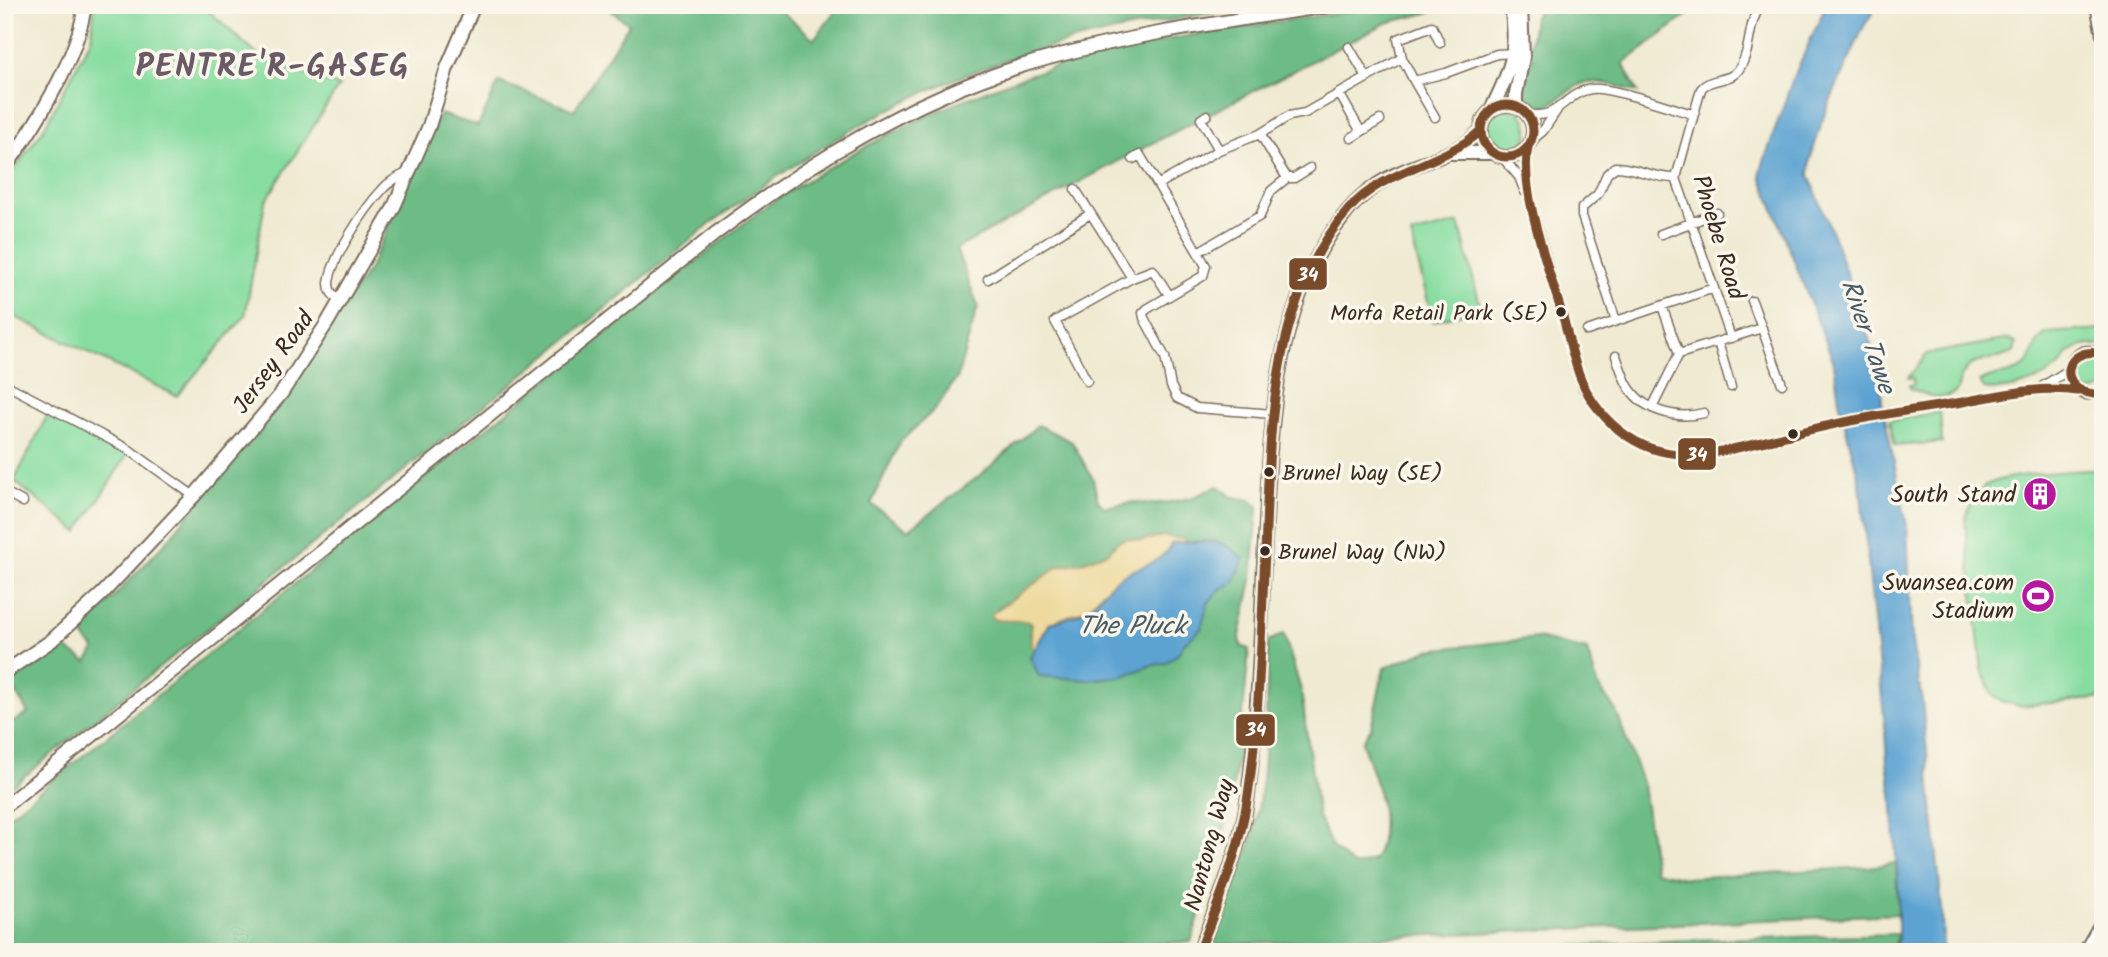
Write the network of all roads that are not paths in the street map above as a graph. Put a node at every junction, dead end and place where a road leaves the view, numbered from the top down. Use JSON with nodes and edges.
{"nodes":[{"id":1,"x":85,"y":5,"type":"edge"},
{"id":2,"x":474,"y":5,"type":"edge"},
{"id":3,"x":1336,"y":5,"type":"edge"},
{"id":4,"x":1500,"y":5,"type":"edge"},
{"id":5,"x":1749,"y":5,"type":"edge"},
{"id":6,"x":2097,"y":5,"type":"edge"},
{"id":7,"x":1759,"y":8,"type":"edge"},
{"id":8,"x":1515,"y":9,"type":"edge"},
{"id":9,"x":2103,"y":36,"type":"edge"},
{"id":10,"x":1440,"y":43,"type":"dead end"},
{"id":11,"x":1349,"y":47,"type":"dead end"},
{"id":12,"x":1514,"y":53,"type":"junction"},
{"id":13,"x":1402,"y":58,"type":"junction"},
{"id":14,"x":1367,"y":78,"type":"junction"},
{"id":15,"x":1413,"y":81,"type":"junction"},
{"id":16,"x":1339,"y":93,"type":"junction"},
{"id":17,"x":1492,"y":108,"type":"junction"},
{"id":18,"x":1522,"y":110,"type":"junction"},
{"id":19,"x":1557,"y":110,"type":"junction"},
{"id":20,"x":1692,"y":114,"type":"junction"},
{"id":21,"x":1207,"y":115,"type":"dead end"},
{"id":22,"x":1435,"y":117,"type":"dead end"},
{"id":23,"x":1380,"y":120,"type":"dead end"},
{"id":24,"x":1480,"y":131,"type":"junction"},
{"id":25,"x":1361,"y":132,"type":"junction"},
{"id":26,"x":1260,"y":134,"type":"junction"},
{"id":27,"x":1351,"y":138,"type":"dead end"},
{"id":28,"x":1529,"y":144,"type":"junction"},
{"id":29,"x":1219,"y":150,"type":"junction"},
{"id":30,"x":1450,"y":153,"type":"junction"},
{"id":31,"x":1497,"y":155,"type":"junction"},
{"id":32,"x":1133,"y":159,"type":"dead end"},
{"id":33,"x":5,"y":168,"type":"edge"},
{"id":34,"x":1310,"y":168,"type":"dead end"},
{"id":35,"x":409,"y":172,"type":"junction"},
{"id":36,"x":1287,"y":178,"type":"junction"},
{"id":37,"x":1676,"y":178,"type":"junction"},
{"id":38,"x":1159,"y":184,"type":"junction"},
{"id":39,"x":1075,"y":189,"type":"dead end"},
{"id":40,"x":1531,"y":204,"type":"junction"},
{"id":41,"x":1717,"y":213,"type":"dead end"},
{"id":42,"x":1090,"y":214,"type":"junction"},
{"id":43,"x":1691,"y":223,"type":"junction"},
{"id":44,"x":1661,"y":234,"type":"dead end"},
{"id":45,"x":1198,"y":252,"type":"junction"},
{"id":46,"x":1132,"y":278,"type":"junction"},
{"id":47,"x":988,"y":279,"type":"dead end"},
{"id":48,"x":1714,"y":288,"type":"junction"},
{"id":49,"x":1169,"y":295,"type":"junction"},
{"id":50,"x":1752,"y":300,"type":"dead end"},
{"id":51,"x":340,"y":301,"type":"junction"},
{"id":52,"x":1662,"y":306,"type":"junction"},
{"id":53,"x":1616,"y":321,"type":"junction"},
{"id":54,"x":1762,"y":328,"type":"junction"},
{"id":55,"x":1587,"y":331,"type":"dead end"},
{"id":56,"x":1731,"y":338,"type":"junction"},
{"id":57,"x":1718,"y":342,"type":"junction"},
{"id":58,"x":1679,"y":354,"type":"junction"},
{"id":59,"x":2103,"y":354,"type":"edge"},
{"id":60,"x":1616,"y":356,"type":"dead end"},
{"id":61,"x":2069,"y":370,"type":"junction"},
{"id":62,"x":1087,"y":381,"type":"dead end"},
{"id":63,"x":1782,"y":384,"type":"dead end"},
{"id":64,"x":8,"y":386,"type":"edge"},
{"id":65,"x":1731,"y":387,"type":"dead end"},
{"id":66,"x":2038,"y":389,"type":"junction"},
{"id":67,"x":2078,"y":391,"type":"junction"},
{"id":68,"x":2103,"y":391,"type":"edge"},
{"id":69,"x":5,"y":396,"type":"edge"},
{"id":70,"x":1652,"y":408,"type":"junction"},
{"id":71,"x":1273,"y":414,"type":"junction"},
{"id":72,"x":1704,"y":414,"type":"dead end"},
{"id":73,"x":5,"y":492,"type":"edge"},
{"id":74,"x":194,"y":496,"type":"junction"},
{"id":75,"x":23,"y":502,"type":"dead end"},
{"id":76,"x":5,"y":672,"type":"edge"},
{"id":77,"x":5,"y":806,"type":"edge"},
{"id":78,"x":2103,"y":920,"type":"edge"},
{"id":79,"x":1199,"y":952,"type":"edge"},
{"id":80,"x":2085,"y":952,"type":"edge"}],
"edges":[{"from":1,"to":33,"type":"main road"},
{"from":2,"to":35,"type":"main road","name":"Jersey Road"},
{"from":3,"to":77,"type":"main road"},
{"from":4,"to":8,"type":"main road"},
{"from":5,"to":7,"type":"street","name":"Phoebe Road"},
{"from":6,"to":9,"type":"main road"},
{"from":7,"to":20,"type":"street","name":"Phoebe Road"},
{"from":8,"to":12,"type":"main road"},
{"from":8,"to":18,"type":"main road"},
{"from":10,"to":13,"type":"street"},
{"from":11,"to":14,"type":"street"},
{"from":12,"to":15,"type":"street"},
{"from":12,"to":17,"type":"main road"},
{"from":13,"to":14,"type":"street"},
{"from":13,"to":15,"type":"street"},
{"from":14,"to":16,"type":"street"},
{"from":15,"to":22,"type":"street"},
{"from":16,"to":25,"type":"street"},
{"from":16,"to":26,"type":"street"},
{"from":17,"to":18,"type":"main road"},
{"from":17,"to":24,"type":"main road"},
{"from":18,"to":19,"type":"street"},
{"from":18,"to":28,"type":"main road"},
{"from":19,"to":20,"type":"street"},
{"from":19,"to":28,"type":"street"},
{"from":20,"to":37,"type":"street","name":"Phoebe Road"},
{"from":21,"to":29,"type":"street"},
{"from":23,"to":25,"type":"street"},
{"from":24,"to":30,"type":"main road","name":"Nantong Way"},
{"from":24,"to":31,"type":"main road"},
{"from":25,"to":27,"type":"street"},
{"from":26,"to":29,"type":"street"},
{"from":26,"to":36,"type":"street"},
{"from":28,"to":31,"type":"main road"},
{"from":28,"to":40,"type":"street"},
{"from":29,"to":38,"type":"street"},
{"from":30,"to":31,"type":"main road","name":"Nantong Way"},
{"from":30,"to":71,"type":"main road","name":"Nantong Way"},
{"from":31,"to":40,"type":"street"},
{"from":32,"to":38,"type":"street"},
{"from":34,"to":36,"type":"street"},
{"from":35,"to":51,"type":"main road","name":"Jersey Road"},
{"from":35,"to":51,"type":"street"},
{"from":36,"to":45,"type":"street"},
{"from":37,"to":43,"type":"street","name":"Phoebe Road"},
{"from":37,"to":53,"type":"street"},
{"from":38,"to":45,"type":"street"},
{"from":39,"to":42,"type":"street"},
{"from":40,"to":66,"type":"street"},
{"from":41,"to":43,"type":"street"},
{"from":42,"to":46,"type":"street"},
{"from":42,"to":47,"type":"street"},
{"from":43,"to":44,"type":"street"},
{"from":43,"to":48,"type":"street","name":"Phoebe Road"},
{"from":45,"to":49,"type":"street"},
{"from":46,"to":49,"type":"street"},
{"from":46,"to":62,"type":"street"},
{"from":48,"to":52,"type":"street"},
{"from":48,"to":56,"type":"street","name":"Phoebe Road"},
{"from":49,"to":71,"type":"street"},
{"from":50,"to":54,"type":"street"},
{"from":51,"to":74,"type":"main road","name":"Jersey Road"},
{"from":52,"to":53,"type":"street"},
{"from":52,"to":58,"type":"street"},
{"from":53,"to":55,"type":"street"},
{"from":54,"to":56,"type":"street"},
{"from":54,"to":63,"type":"street"},
{"from":56,"to":57,"type":"street"},
{"from":57,"to":58,"type":"street"},
{"from":57,"to":65,"type":"street"},
{"from":58,"to":70,"type":"street"},
{"from":59,"to":61,"type":"street"},
{"from":60,"to":70,"type":"street"},
{"from":61,"to":66,"type":"street"},
{"from":61,"to":67,"type":"street"},
{"from":64,"to":69,"type":"street"},
{"from":64,"to":74,"type":"street"},
{"from":66,"to":67,"type":"street"},
{"from":67,"to":68,"type":"street"},
{"from":70,"to":72,"type":"street"},
{"from":71,"to":79,"type":"main road","name":"Nantong Way"},
{"from":73,"to":75,"type":"street"},
{"from":74,"to":76,"type":"main road","name":"Jersey Road"},
{"from":78,"to":80,"type":"main road"}]}
